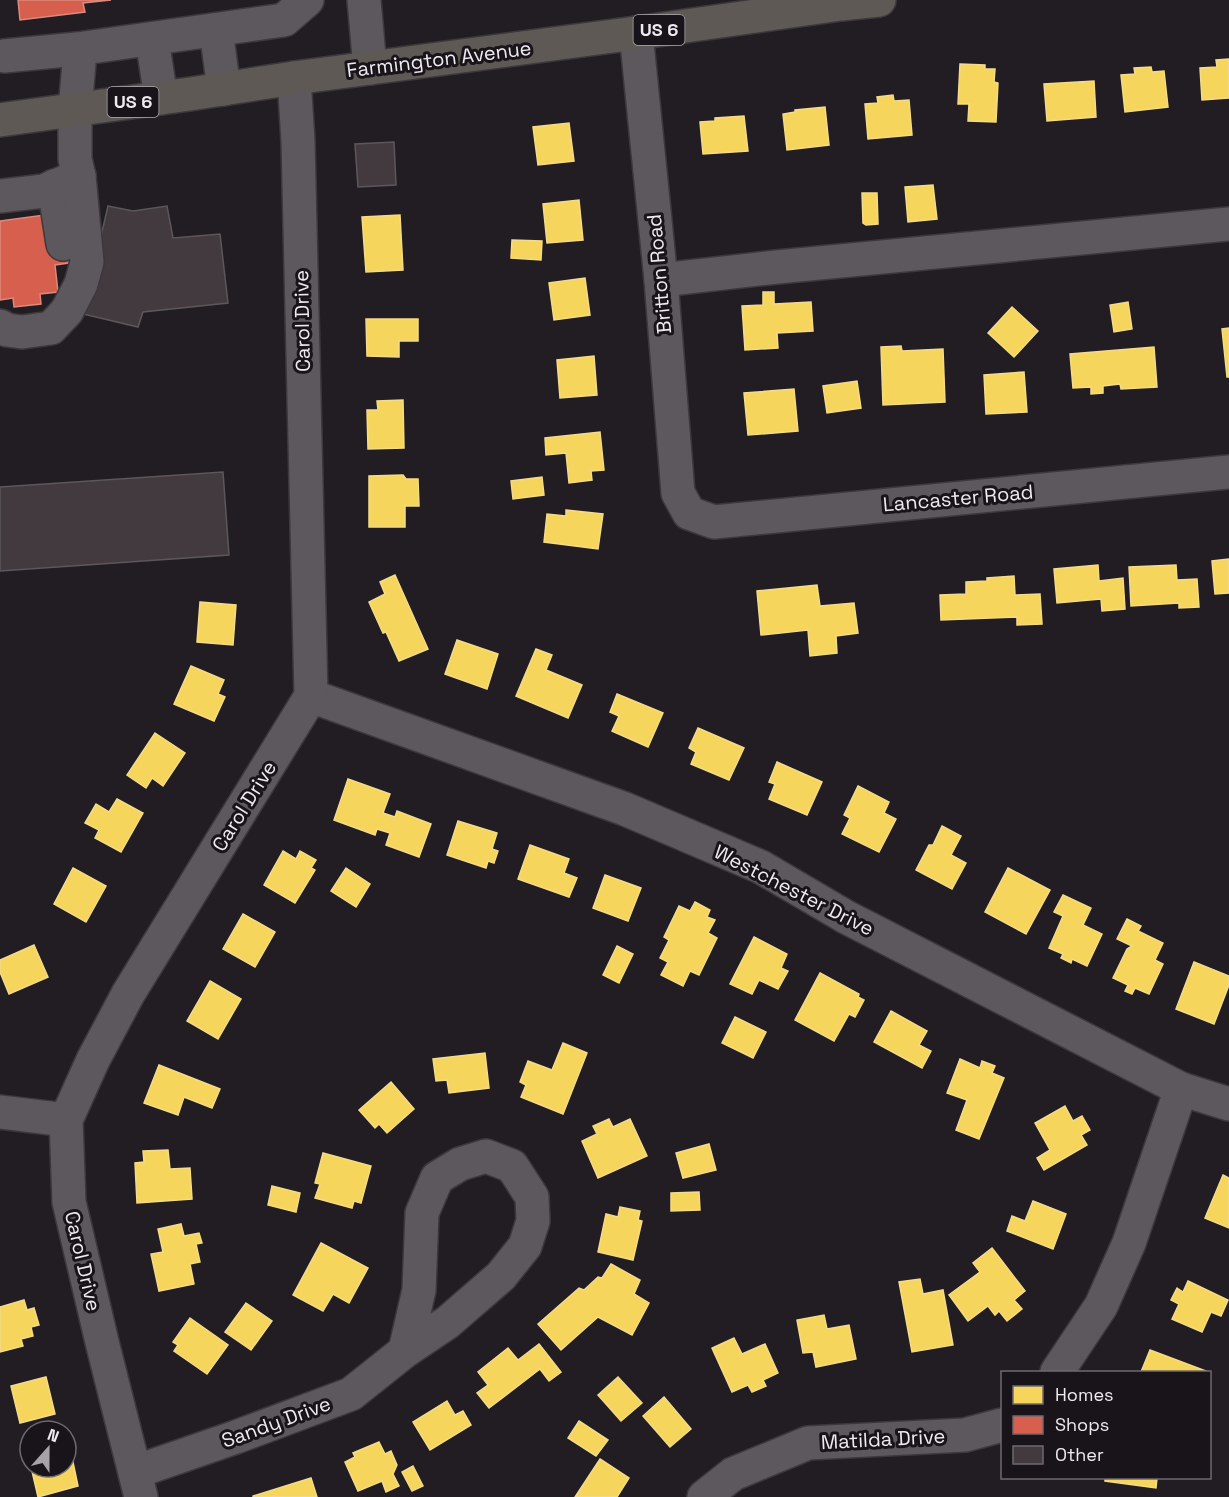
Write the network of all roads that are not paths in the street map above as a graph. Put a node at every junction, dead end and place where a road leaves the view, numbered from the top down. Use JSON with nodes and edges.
{"nodes":[{"id":1,"x":307,"y":0,"type":"edge"},
{"id":2,"x":364,"y":0,"type":"edge"},
{"id":3,"x":879,"y":0,"type":"edge"},
{"id":4,"x":841,"y":2,"type":"edge"},
{"id":5,"x":216,"y":30,"type":"junction"},
{"id":6,"x":636,"y":33,"type":"junction"},
{"id":7,"x":152,"y":39,"type":"junction"},
{"id":8,"x":2,"y":48,"type":"edge"},
{"id":9,"x":77,"y":49,"type":"junction"},
{"id":10,"x":370,"y":68,"type":"junction"},
{"id":11,"x":294,"y":78,"type":"junction"},
{"id":12,"x":224,"y":88,"type":"junction"},
{"id":13,"x":161,"y":98,"type":"junction"},
{"id":14,"x":75,"y":110,"type":"junction"},
{"id":15,"x":0,"y":120,"type":"edge"},
{"id":16,"x":66,"y":181,"type":"junction"},
{"id":17,"x":0,"y":196,"type":"edge"},
{"id":18,"x":1229,"y":224,"type":"edge"},
{"id":19,"x":67,"y":235,"type":"junction"},
{"id":20,"x":661,"y":280,"type":"junction"},
{"id":21,"x":67,"y":311,"type":"junction"},
{"id":22,"x":0,"y":326,"type":"edge"},
{"id":23,"x":1229,"y":472,"type":"edge"},
{"id":24,"x":688,"y":513,"type":"joint"},
{"id":25,"x":311,"y":696,"type":"junction"},
{"id":26,"x":1181,"y":1089,"type":"junction"},
{"id":27,"x":1229,"y":1104,"type":"edge"},
{"id":28,"x":0,"y":1112,"type":"edge"},
{"id":29,"x":66,"y":1120,"type":"junction"},
{"id":30,"x":405,"y":1351,"type":"junction"},
{"id":31,"x":1058,"y":1371,"type":"edge"},
{"id":32,"x":1001,"y":1425,"type":"edge"},
{"id":33,"x":138,"y":1485,"type":"edge"},
{"id":34,"x":704,"y":1497,"type":"edge"}],
"edges":[{"from":1,"to":5,"type":"street"},
{"from":2,"to":10,"type":"street"},
{"from":3,"to":4,"type":"highway","name":"Farmington Avenue","number":"US 6"},
{"from":4,"to":6,"type":"highway","name":"Farmington Avenue","number":"US 6"},
{"from":5,"to":7,"type":"street"},
{"from":5,"to":12,"type":"street"},
{"from":6,"to":10,"type":"highway","name":"Farmington Avenue","number":"US 6"},
{"from":6,"to":20,"type":"street","name":"Britton Road"},
{"from":7,"to":9,"type":"street"},
{"from":7,"to":13,"type":"street"},
{"from":8,"to":9,"type":"street"},
{"from":9,"to":14,"type":"street"},
{"from":10,"to":11,"type":"highway","name":"Farmington Avenue","number":"US 6"},
{"from":11,"to":12,"type":"highway","name":"Farmington Avenue","number":"US 6"},
{"from":11,"to":25,"type":"street","name":"Carol Drive"},
{"from":12,"to":13,"type":"highway","name":"Farmington Avenue","number":"US 6"},
{"from":13,"to":14,"type":"highway","name":"Farmington Avenue","number":"US 6"},
{"from":14,"to":15,"type":"highway","name":"Farmington Avenue","number":"US 6"},
{"from":14,"to":16,"type":"street"},
{"from":16,"to":17,"type":"street"},
{"from":16,"to":19,"type":"street"},
{"from":18,"to":20,"type":"street"},
{"from":19,"to":21,"type":"street"},
{"from":19,"to":21,"type":"street"},
{"from":20,"to":24,"type":"street","name":"Britton Road"},
{"from":21,"to":22,"type":"street"},
{"from":23,"to":24,"type":"street","name":"Lancaster Road"},
{"from":25,"to":26,"type":"street","name":"Westchester Drive"},
{"from":25,"to":29,"type":"street","name":"Carol Drive"},
{"from":26,"to":27,"type":"street","name":"Westchester Drive"},
{"from":26,"to":31,"type":"street"},
{"from":28,"to":29,"type":"street"},
{"from":29,"to":33,"type":"street","name":"Carol Drive"},
{"from":30,"to":30,"type":"street","name":"Sandy Drive"},
{"from":30,"to":33,"type":"street","name":"Sandy Drive"},
{"from":32,"to":34,"type":"street","name":"Matilda Drive"}]}
